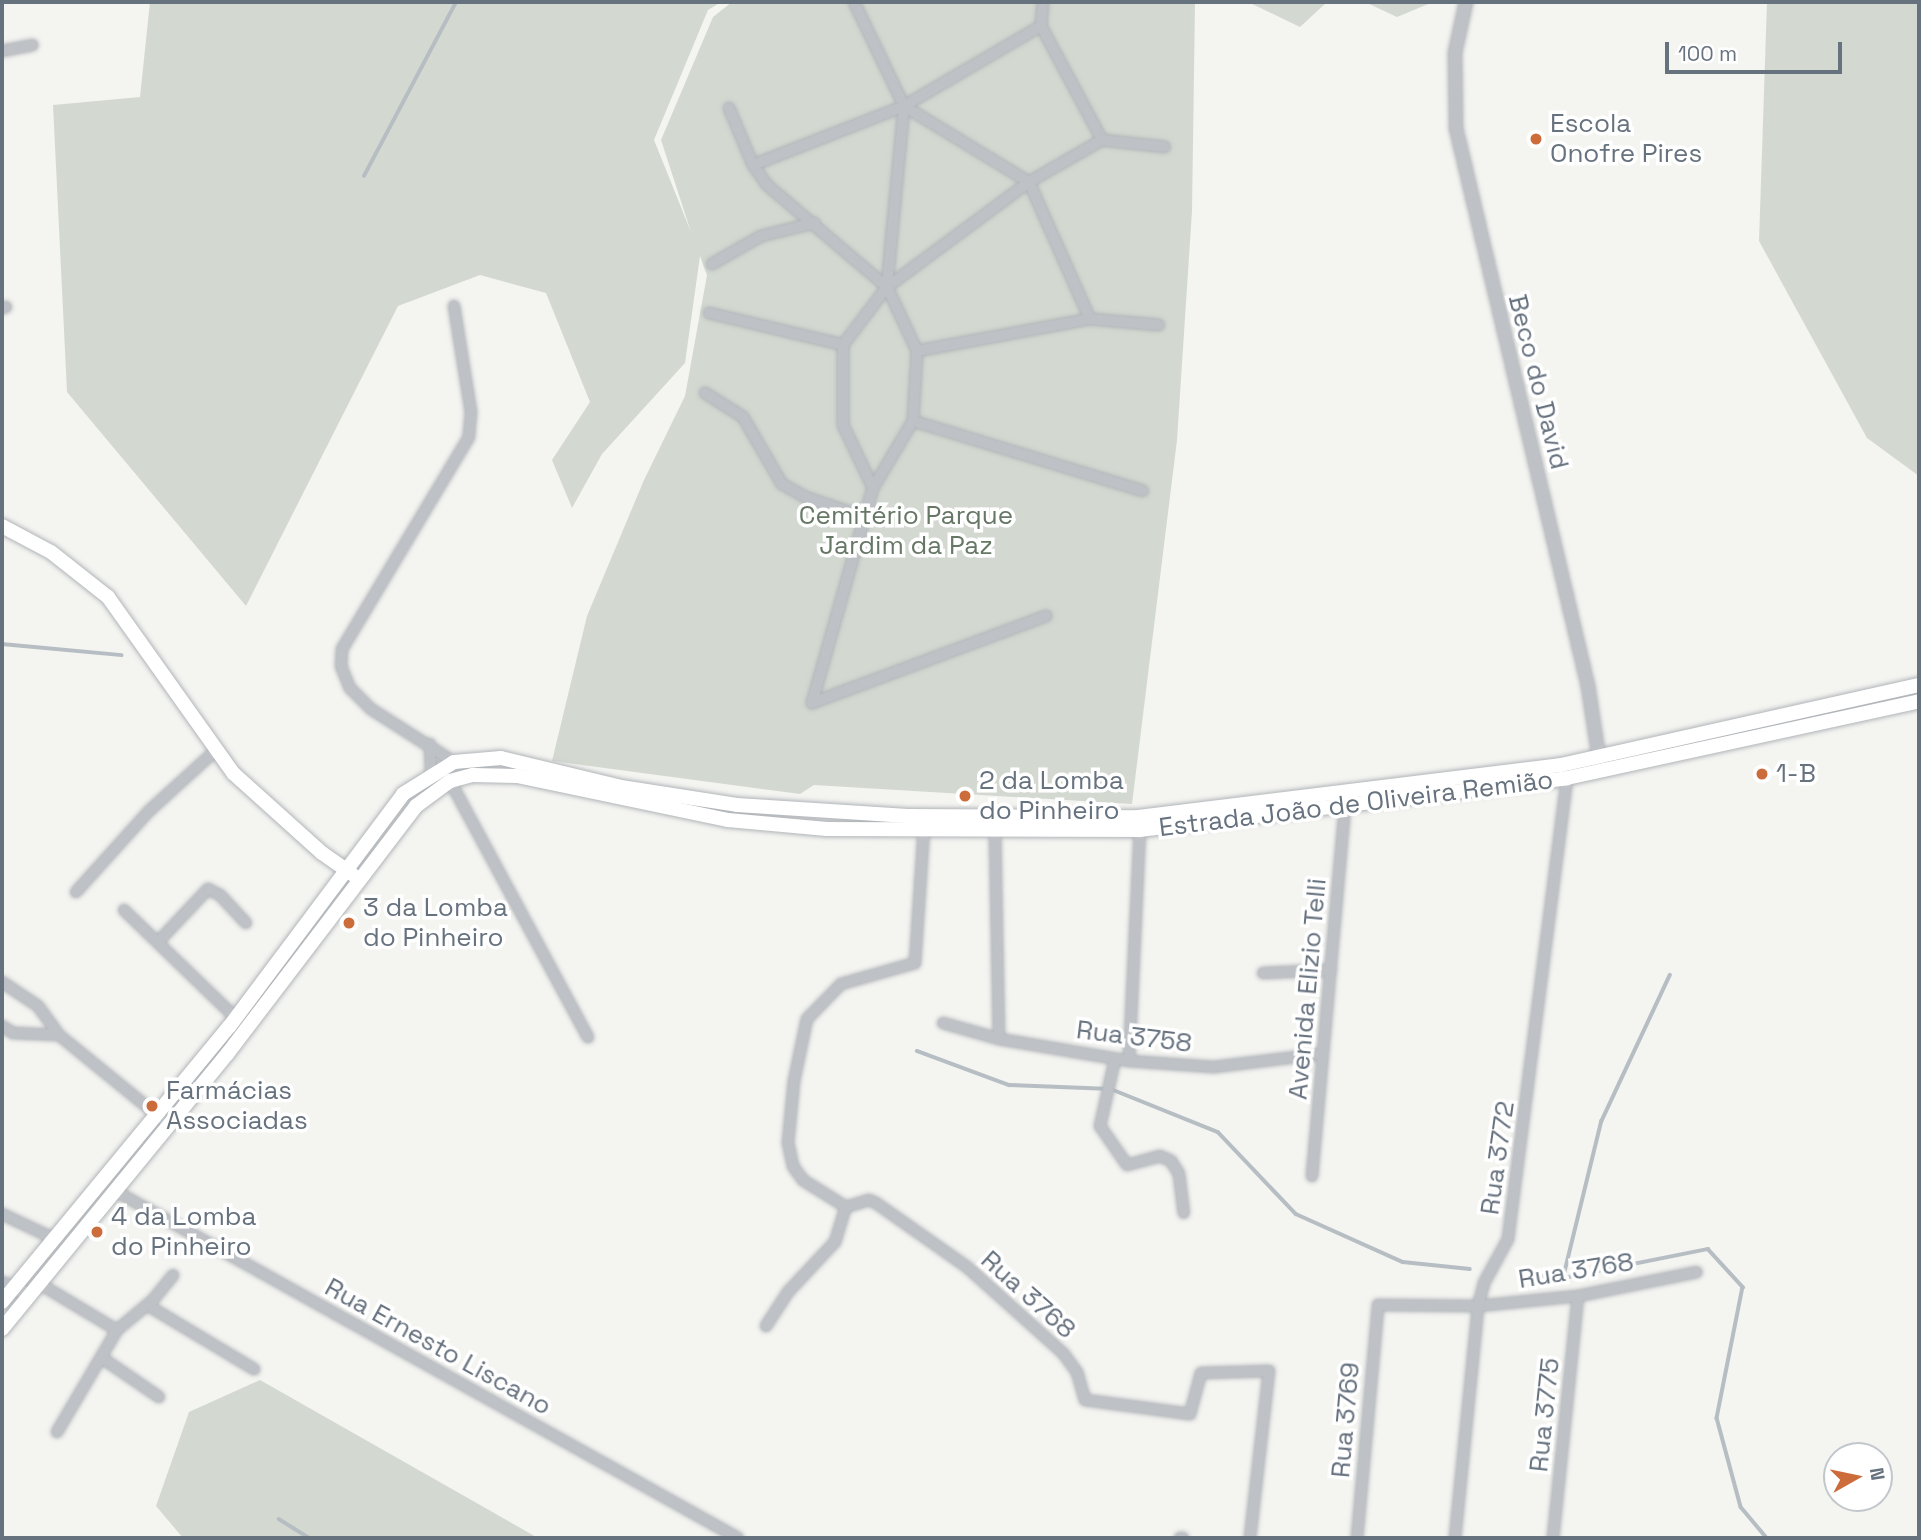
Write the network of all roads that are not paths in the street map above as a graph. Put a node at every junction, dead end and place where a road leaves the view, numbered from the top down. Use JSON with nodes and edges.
{"nodes":[{"id":1,"x":854,"y":2,"type":"edge"},
{"id":2,"x":1042,"y":2,"type":"edge"},
{"id":3,"x":1465,"y":2,"type":"edge"},
{"id":4,"x":1041,"y":26,"type":"junction"},
{"id":5,"x":32,"y":45,"type":"dead end"},
{"id":6,"x":2,"y":51,"type":"edge"},
{"id":7,"x":904,"y":106,"type":"junction"},
{"id":8,"x":729,"y":108,"type":"dead end"},
{"id":9,"x":1102,"y":140,"type":"junction"},
{"id":10,"x":1165,"y":147,"type":"dead end"},
{"id":11,"x":752,"y":164,"type":"junction"},
{"id":12,"x":1029,"y":182,"type":"junction"},
{"id":13,"x":814,"y":223,"type":"junction"},
{"id":14,"x":712,"y":264,"type":"dead end"},
{"id":15,"x":887,"y":287,"type":"junction"},
{"id":16,"x":454,"y":306,"type":"dead end"},
{"id":17,"x":709,"y":313,"type":"dead end"},
{"id":18,"x":1090,"y":319,"type":"junction"},
{"id":19,"x":1159,"y":325,"type":"dead end"},
{"id":20,"x":843,"y":345,"type":"junction"},
{"id":21,"x":917,"y":351,"type":"junction"},
{"id":22,"x":705,"y":393,"type":"dead end"},
{"id":23,"x":913,"y":421,"type":"junction"},
{"id":24,"x":873,"y":488,"type":"junction"},
{"id":25,"x":1143,"y":491,"type":"dead end"},
{"id":26,"x":864,"y":517,"type":"junction"},
{"id":27,"x":2,"y":527,"type":"edge"},
{"id":28,"x":1046,"y":616,"type":"dead end"},
{"id":29,"x":1919,"y":685,"type":"edge"},
{"id":30,"x":1919,"y":701,"type":"edge"},
{"id":31,"x":430,"y":744,"type":"junction"},
{"id":32,"x":215,"y":751,"type":"junction"},
{"id":33,"x":454,"y":762,"type":"junction"},
{"id":34,"x":1600,"y":765,"type":"junction"},
{"id":35,"x":430,"y":774,"type":"junction"},
{"id":36,"x":1567,"y":778,"type":"junction"},
{"id":37,"x":450,"y":781,"type":"junction"},
{"id":38,"x":802,"y":806,"type":"junction"},
{"id":39,"x":1345,"y":807,"type":"junction"},
{"id":40,"x":831,"y":808,"type":"junction"},
{"id":41,"x":800,"y":827,"type":"junction"},
{"id":42,"x":827,"y":829,"type":"junction"},
{"id":43,"x":924,"y":829,"type":"junction"},
{"id":44,"x":1140,"y":830,"type":"junction"},
{"id":45,"x":995,"y":832,"type":"junction"},
{"id":46,"x":346,"y":870,"type":"junction"},
{"id":47,"x":359,"y":878,"type":"junction"},
{"id":48,"x":76,"y":892,"type":"dead end"},
{"id":49,"x":124,"y":910,"type":"dead end"},
{"id":50,"x":246,"y":923,"type":"dead end"},
{"id":51,"x":158,"y":942,"type":"junction"},
{"id":52,"x":1331,"y":970,"type":"junction"},
{"id":53,"x":1263,"y":973,"type":"dead end"},
{"id":54,"x":2,"y":982,"type":"edge"},
{"id":55,"x":236,"y":1018,"type":"junction"},
{"id":56,"x":943,"y":1023,"type":"dead end"},
{"id":57,"x":2,"y":1026,"type":"edge"},
{"id":58,"x":59,"y":1035,"type":"junction"},
{"id":59,"x":588,"y":1037,"type":"dead end"},
{"id":60,"x":999,"y":1039,"type":"junction"},
{"id":61,"x":1322,"y":1054,"type":"junction"},
{"id":62,"x":1115,"y":1059,"type":"junction"},
{"id":63,"x":1129,"y":1061,"type":"junction"},
{"id":64,"x":157,"y":1114,"type":"junction"},
{"id":65,"x":168,"y":1124,"type":"junction"},
{"id":66,"x":1312,"y":1176,"type":"dead end"},
{"id":67,"x":117,"y":1192,"type":"junction"},
{"id":68,"x":846,"y":1207,"type":"junction"},
{"id":69,"x":1184,"y":1213,"type":"dead end"},
{"id":70,"x":2,"y":1214,"type":"edge"},
{"id":71,"x":55,"y":1239,"type":"junction"},
{"id":72,"x":1697,"y":1272,"type":"dead end"},
{"id":73,"x":173,"y":1275,"type":"dead end"},
{"id":74,"x":8,"y":1285,"type":"edge"},
{"id":75,"x":35,"y":1290,"type":"junction"},
{"id":76,"x":1578,"y":1296,"type":"junction"},
{"id":77,"x":2,"y":1302,"type":"edge"},
{"id":78,"x":148,"y":1305,"type":"junction"},
{"id":79,"x":1378,"y":1305,"type":"joint"},
{"id":80,"x":1478,"y":1306,"type":"junction"},
{"id":81,"x":766,"y":1326,"type":"dead end"},
{"id":82,"x":2,"y":1329,"type":"edge"},
{"id":83,"x":117,"y":1330,"type":"junction"},
{"id":84,"x":102,"y":1359,"type":"junction"},
{"id":85,"x":254,"y":1369,"type":"dead end"},
{"id":86,"x":159,"y":1397,"type":"dead end"},
{"id":87,"x":57,"y":1433,"type":"dead end"},
{"id":88,"x":738,"y":1538,"type":"edge"},
{"id":89,"x":1250,"y":1538,"type":"edge"},
{"id":90,"x":1357,"y":1538,"type":"edge"},
{"id":91,"x":1455,"y":1538,"type":"edge"},
{"id":92,"x":1553,"y":1538,"type":"edge"}],
"edges":[{"from":1,"to":7,"type":"street"},
{"from":2,"to":4,"type":"street"},
{"from":3,"to":34,"type":"street","name":"Beco do David"},
{"from":4,"to":7,"type":"street"},
{"from":4,"to":9,"type":"street"},
{"from":5,"to":6,"type":"street"},
{"from":7,"to":11,"type":"street"},
{"from":7,"to":12,"type":"street"},
{"from":7,"to":15,"type":"street"},
{"from":8,"to":11,"type":"street"},
{"from":9,"to":10,"type":"street"},
{"from":9,"to":12,"type":"street"},
{"from":11,"to":13,"type":"street"},
{"from":12,"to":15,"type":"street"},
{"from":12,"to":18,"type":"street"},
{"from":13,"to":14,"type":"street"},
{"from":13,"to":15,"type":"street"},
{"from":15,"to":20,"type":"street"},
{"from":15,"to":21,"type":"street"},
{"from":16,"to":31,"type":"street"},
{"from":17,"to":20,"type":"street"},
{"from":18,"to":19,"type":"street"},
{"from":18,"to":21,"type":"street"},
{"from":20,"to":24,"type":"street"},
{"from":21,"to":23,"type":"street"},
{"from":22,"to":26,"type":"street"},
{"from":23,"to":24,"type":"street"},
{"from":23,"to":25,"type":"street"},
{"from":24,"to":26,"type":"street"},
{"from":26,"to":28,"type":"street"},
{"from":27,"to":32,"type":"main road"},
{"from":29,"to":34,"type":"main road","name":"Estrada João de Oliveira Remião"},
{"from":30,"to":34,"type":"main road","name":"Estrada João de Oliveira Remião"},
{"from":31,"to":33,"type":"street"},
{"from":31,"to":35,"type":"street"},
{"from":32,"to":46,"type":"main road"},
{"from":32,"to":48,"type":"street"},
{"from":33,"to":35,"type":"main road","name":"Estrada João de Oliveira Remião"},
{"from":33,"to":38,"type":"main road","name":"Estrada João de Oliveira Remião"},
{"from":34,"to":36,"type":"main road","name":"Estrada João de Oliveira Remião"},
{"from":34,"to":40,"type":"main road","name":"Estrada João de Oliveira Remião"},
{"from":35,"to":46,"type":"main road","name":"Estrada João de Oliveira Remião"},
{"from":36,"to":39,"type":"main road","name":"Estrada João de Oliveira Remião"},
{"from":36,"to":80,"type":"street","name":"Rua 3772"},
{"from":37,"to":41,"type":"main road","name":"Estrada João de Oliveira Remião"},
{"from":37,"to":47,"type":"main road","name":"Estrada João de Oliveira Remião"},
{"from":37,"to":59,"type":"street"},
{"from":38,"to":40,"type":"main road","name":"Estrada João de Oliveira Remião"},
{"from":38,"to":41,"type":"main road"},
{"from":39,"to":44,"type":"main road","name":"Estrada João de Oliveira Remião"},
{"from":39,"to":52,"type":"street","name":"Avenida Elizio Telli"},
{"from":40,"to":42,"type":"main road"},
{"from":41,"to":42,"type":"main road","name":"Estrada João de Oliveira Remião"},
{"from":42,"to":43,"type":"main road","name":"Estrada João de Oliveira Remião"},
{"from":43,"to":45,"type":"main road","name":"Estrada João de Oliveira Remião"},
{"from":43,"to":68,"type":"street"},
{"from":44,"to":45,"type":"main road","name":"Estrada João de Oliveira Remião"},
{"from":44,"to":63,"type":"street"},
{"from":45,"to":60,"type":"street"},
{"from":46,"to":47,"type":"main road"},
{"from":46,"to":55,"type":"main road","name":"Estrada João de Oliveira Remião"},
{"from":47,"to":65,"type":"main road","name":"Estrada João de Oliveira Remião"},
{"from":49,"to":51,"type":"street"},
{"from":50,"to":51,"type":"street"},
{"from":51,"to":55,"type":"street"},
{"from":52,"to":53,"type":"street"},
{"from":52,"to":61,"type":"street","name":"Avenida Elizio Telli"},
{"from":54,"to":58,"type":"street"},
{"from":55,"to":64,"type":"main road","name":"Estrada João de Oliveira Remião"},
{"from":56,"to":60,"type":"street","name":"Rua 3758"},
{"from":57,"to":58,"type":"street"},
{"from":58,"to":64,"type":"street"},
{"from":60,"to":62,"type":"street","name":"Rua 3758"},
{"from":61,"to":63,"type":"street","name":"Rua 3758"},
{"from":61,"to":66,"type":"street","name":"Avenida Elizio Telli"},
{"from":62,"to":63,"type":"street","name":"Rua 3758"},
{"from":62,"to":69,"type":"street"},
{"from":64,"to":65,"type":"street"},
{"from":64,"to":71,"type":"main road","name":"Estrada João de Oliveira Remião"},
{"from":65,"to":67,"type":"main road","name":"Estrada João de Oliveira Remião"},
{"from":67,"to":75,"type":"main road","name":"Estrada João de Oliveira Remião"},
{"from":67,"to":88,"type":"street","name":"Rua Ernesto Liscano"},
{"from":68,"to":81,"type":"street"},
{"from":68,"to":89,"type":"street","name":"Rua 3768"},
{"from":70,"to":71,"type":"street"},
{"from":71,"to":74,"type":"main road","name":"Estrada João de Oliveira Remião"},
{"from":72,"to":76,"type":"street","name":"Rua 3768"},
{"from":73,"to":78,"type":"street"},
{"from":74,"to":75,"type":"street"},
{"from":74,"to":77,"type":"main road","name":"Estrada João de Oliveira Remião"},
{"from":75,"to":82,"type":"main road","name":"Estrada João de Oliveira Remião"},
{"from":75,"to":83,"type":"street"},
{"from":76,"to":80,"type":"street","name":"Rua 3768"},
{"from":76,"to":92,"type":"street","name":"Rua 3775"},
{"from":78,"to":83,"type":"street"},
{"from":78,"to":85,"type":"street"},
{"from":79,"to":80,"type":"street","name":"Rua 3768"},
{"from":79,"to":90,"type":"street","name":"Rua 3769"},
{"from":80,"to":91,"type":"street","name":"Rua 3772"},
{"from":83,"to":84,"type":"street"},
{"from":84,"to":86,"type":"street"},
{"from":84,"to":87,"type":"street"}]}
